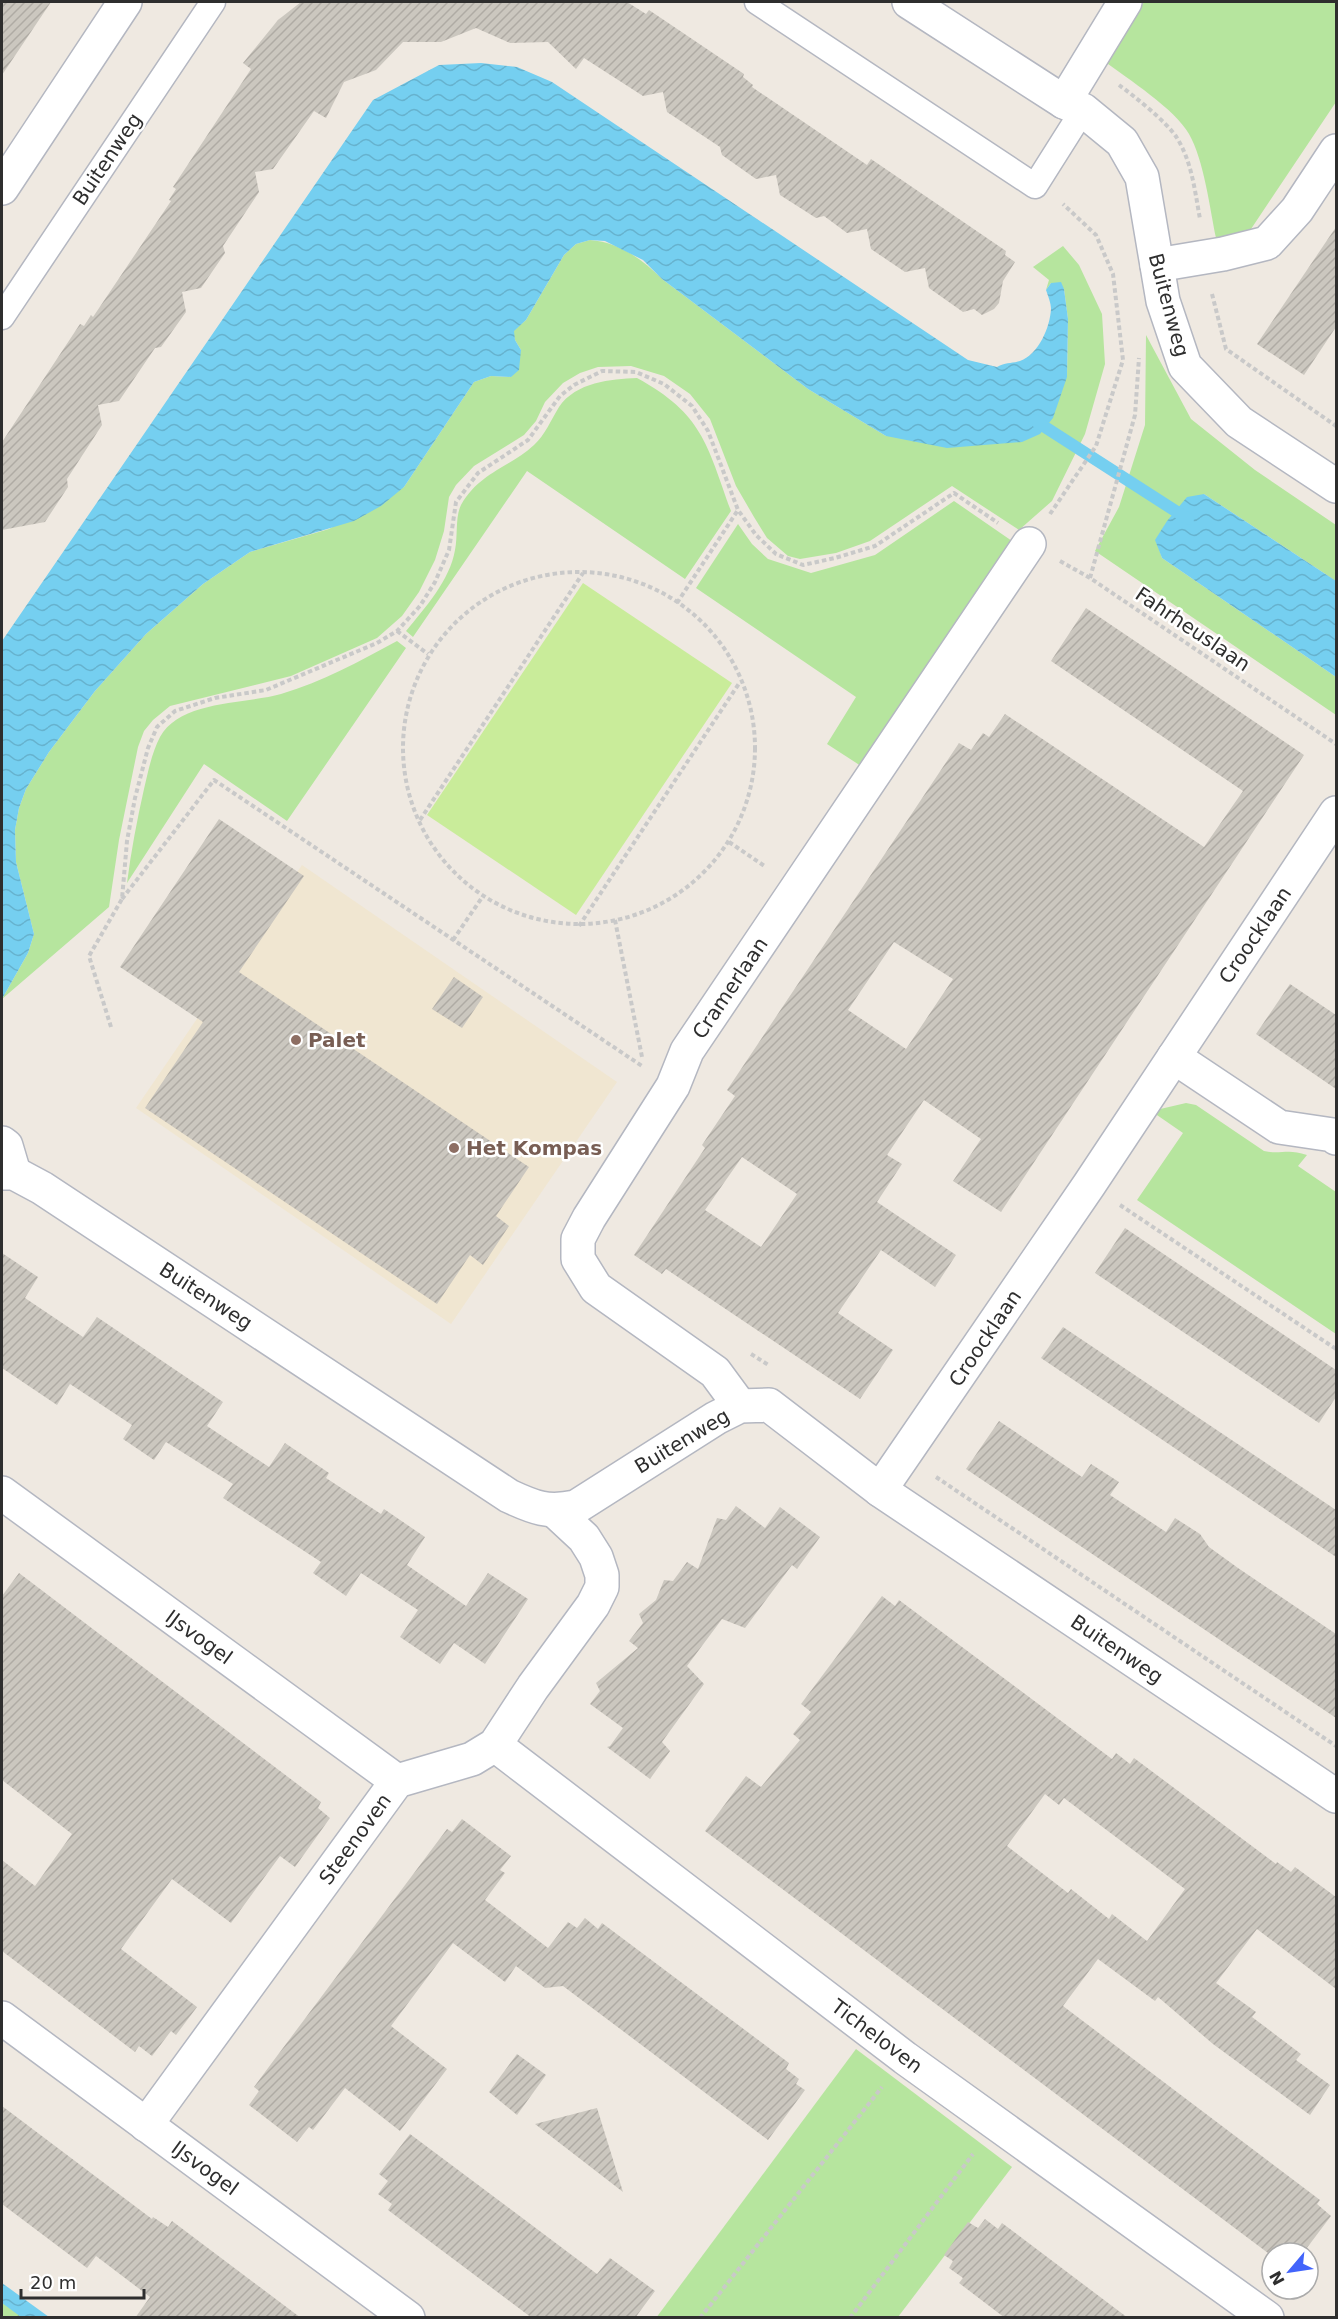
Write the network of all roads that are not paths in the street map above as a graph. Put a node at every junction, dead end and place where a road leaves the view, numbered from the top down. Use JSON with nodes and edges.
{"nodes":[{"id":1,"x":125,"y":2,"type":"edge"},
{"id":2,"x":213,"y":2,"type":"edge"},
{"id":3,"x":757,"y":2,"type":"edge"},
{"id":4,"x":909,"y":2,"type":"edge"},
{"id":5,"x":1125,"y":2,"type":"edge"},
{"id":6,"x":1074,"y":106,"type":"junction"},
{"id":7,"x":1336,"y":151,"type":"edge"},
{"id":8,"x":2,"y":188,"type":"edge"},
{"id":9,"x":1157,"y":265,"type":"junction"},
{"id":10,"x":2,"y":317,"type":"edge"},
{"id":11,"x":1336,"y":486,"type":"edge"},
{"id":12,"x":1029,"y":544,"type":"road end"},
{"id":13,"x":1336,"y":813,"type":"edge"},
{"id":14,"x":1174,"y":1057,"type":"junction"},
{"id":15,"x":1336,"y":1138,"type":"edge"},
{"id":16,"x":2,"y":1143,"type":"edge"},
{"id":17,"x":8,"y":1173,"type":"edge"},
{"id":18,"x":740,"y":1406,"type":"junction"},
{"id":19,"x":880,"y":1490,"type":"junction"},
{"id":20,"x":2,"y":1493,"type":"edge"},
{"id":21,"x":555,"y":1511,"type":"junction"},
{"id":22,"x":495,"y":1744,"type":"junction"},
{"id":23,"x":397,"y":1781,"type":"junction"},
{"id":24,"x":1336,"y":1796,"type":"edge"},
{"id":25,"x":2,"y":2018,"type":"edge"},
{"id":26,"x":146,"y":2125,"type":"junction"},
{"id":27,"x":408,"y":2318,"type":"edge"},
{"id":28,"x":1267,"y":2318,"type":"edge"}],
"edges":[{"from":1,"to":8,"type":"street"},
{"from":2,"to":10,"type":"lane","name":"Buitenweg"},
{"from":3,"to":6,"type":"lane"},
{"from":4,"to":6,"type":"street","name":"Buitenweg"},
{"from":5,"to":6,"type":"street"},
{"from":6,"to":9,"type":"street","name":"Buitenweg"},
{"from":7,"to":9,"type":"street"},
{"from":9,"to":11,"type":"street","name":"Buitenweg"},
{"from":12,"to":18,"type":"street","name":"Cramerlaan"},
{"from":13,"to":14,"type":"street","name":"Croocklaan"},
{"from":14,"to":15,"type":"street"},
{"from":14,"to":19,"type":"street","name":"Croocklaan"},
{"from":16,"to":17,"type":"street","name":"Buitenweg"},
{"from":17,"to":21,"type":"street","name":"Buitenweg"},
{"from":18,"to":19,"type":"street","name":"Buitenweg"},
{"from":18,"to":21,"type":"street","name":"Buitenweg"},
{"from":19,"to":24,"type":"street","name":"Buitenweg"},
{"from":20,"to":23,"type":"street","name":"IJsvogel"},
{"from":21,"to":22,"type":"street","name":"Steenoven"},
{"from":22,"to":23,"type":"street","name":"Steenoven"},
{"from":22,"to":28,"type":"street","name":"Ticheloven"},
{"from":23,"to":26,"type":"street","name":"Steenoven"},
{"from":25,"to":26,"type":"street","name":"IJsvogel"},
{"from":26,"to":27,"type":"street","name":"IJsvogel"}]}
